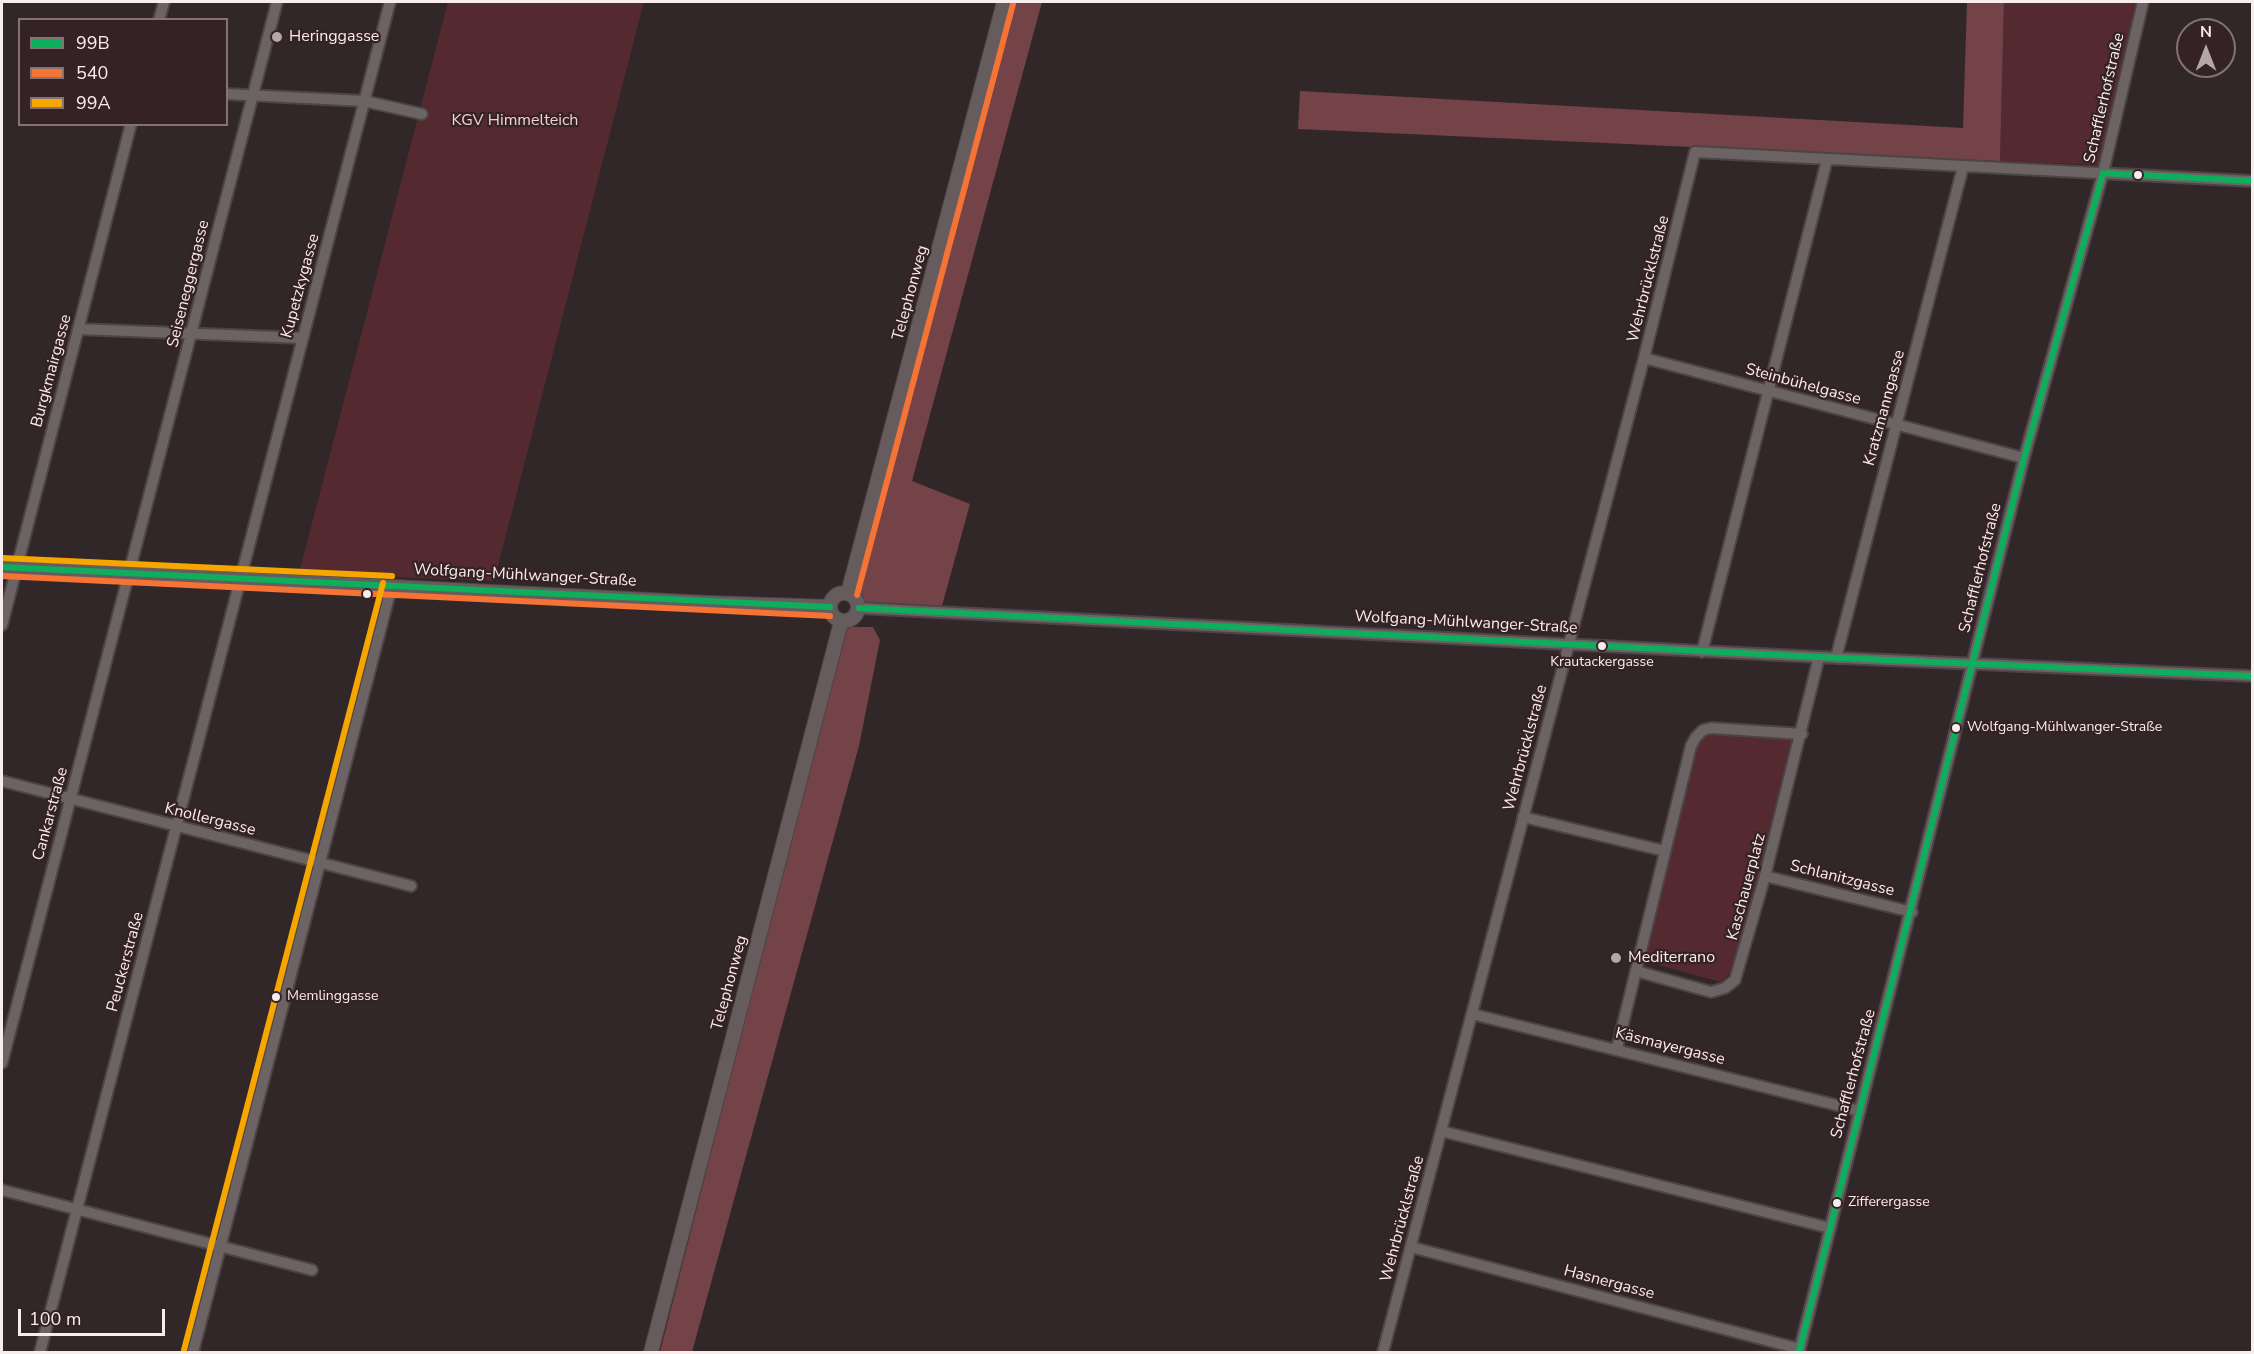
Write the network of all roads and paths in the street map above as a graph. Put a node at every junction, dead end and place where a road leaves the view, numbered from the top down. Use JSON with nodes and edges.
{"nodes":[{"id":1,"x":164,"y":2,"type":"edge"},
{"id":2,"x":277,"y":2,"type":"edge"},
{"id":3,"x":390,"y":2,"type":"edge"},
{"id":4,"x":1004,"y":2,"type":"edge"},
{"id":5,"x":2143,"y":2,"type":"edge"},
{"id":6,"x":160,"y":18,"type":"edge"},
{"id":7,"x":228,"y":94,"type":"edge"},
{"id":8,"x":253,"y":95,"type":"junction"},
{"id":9,"x":364,"y":101,"type":"junction"},
{"id":10,"x":422,"y":114,"type":"dead end"},
{"id":11,"x":130,"y":126,"type":"edge"},
{"id":12,"x":1827,"y":160,"type":"junction"},
{"id":13,"x":1963,"y":166,"type":"junction"},
{"id":14,"x":2103,"y":173,"type":"junction"},
{"id":15,"x":2253,"y":181,"type":"edge"},
{"id":16,"x":78,"y":329,"type":"junction"},
{"id":17,"x":191,"y":334,"type":"junction"},
{"id":18,"x":303,"y":338,"type":"junction"},
{"id":19,"x":1644,"y":358,"type":"junction"},
{"id":20,"x":1768,"y":391,"type":"junction"},
{"id":21,"x":1896,"y":424,"type":"junction"},
{"id":22,"x":2024,"y":458,"type":"junction"},
{"id":23,"x":2,"y":567,"type":"edge"},
{"id":24,"x":16,"y":568,"type":"junction"},
{"id":25,"x":130,"y":573,"type":"junction"},
{"id":26,"x":239,"y":578,"type":"junction"},
{"id":27,"x":392,"y":585,"type":"junction"},
{"id":28,"x":848,"y":593,"type":"junction"},
{"id":29,"x":830,"y":607,"type":"junction"},
{"id":30,"x":859,"y":608,"type":"junction"},
{"id":31,"x":841,"y":622,"type":"junction"},
{"id":32,"x":2,"y":625,"type":"edge"},
{"id":33,"x":1569,"y":644,"type":"junction"},
{"id":34,"x":1702,"y":652,"type":"junction"},
{"id":35,"x":1820,"y":657,"type":"junction"},
{"id":36,"x":1836,"y":658,"type":"junction"},
{"id":37,"x":1973,"y":662,"type":"junction"},
{"id":38,"x":2253,"y":676,"type":"edge"},
{"id":39,"x":1802,"y":734,"type":"junction"},
{"id":40,"x":2,"y":782,"type":"edge"},
{"id":41,"x":71,"y":799,"type":"junction"},
{"id":42,"x":1523,"y":817,"type":"junction"},
{"id":43,"x":177,"y":827,"type":"junction"},
{"id":44,"x":1665,"y":851,"type":"junction"},
{"id":45,"x":321,"y":864,"type":"junction"},
{"id":46,"x":1766,"y":876,"type":"junction"},
{"id":47,"x":411,"y":886,"type":"dead end"},
{"id":48,"x":1912,"y":912,"type":"junction"},
{"id":49,"x":1636,"y":971,"type":"junction"},
{"id":50,"x":1472,"y":1014,"type":"junction"},
{"id":51,"x":1617,"y":1048,"type":"junction"},
{"id":52,"x":2,"y":1063,"type":"edge"},
{"id":53,"x":1860,"y":1112,"type":"junction"},
{"id":54,"x":1441,"y":1131,"type":"junction"},
{"id":55,"x":2,"y":1190,"type":"edge"},
{"id":56,"x":78,"y":1210,"type":"junction"},
{"id":57,"x":1830,"y":1228,"type":"junction"},
{"id":58,"x":221,"y":1247,"type":"junction"},
{"id":59,"x":1411,"y":1247,"type":"junction"},
{"id":60,"x":312,"y":1270,"type":"dead end"},
{"id":61,"x":1799,"y":1351,"type":"edge"},
{"id":62,"x":40,"y":1353,"type":"edge"},
{"id":63,"x":193,"y":1353,"type":"edge"},
{"id":64,"x":651,"y":1353,"type":"edge"},
{"id":65,"x":1383,"y":1353,"type":"edge"}],
"edges":[{"from":1,"to":6,"type":"street"},
{"from":2,"to":8,"type":"street","name":"Seiseneggergasse"},
{"from":3,"to":9,"type":"street","name":"Kupetzkygasse"},
{"from":4,"to":28,"type":"street","name":"Telephonweg"},
{"from":5,"to":14,"type":"street","name":"Schafflerhofstraße"},
{"from":7,"to":8,"type":"street"},
{"from":8,"to":9,"type":"street"},
{"from":8,"to":17,"type":"street","name":"Seiseneggergasse"},
{"from":9,"to":10,"type":"street"},
{"from":9,"to":18,"type":"street","name":"Kupetzkygasse"},
{"from":11,"to":16,"type":"street","name":"Burgkmairgasse"},
{"from":12,"to":13,"type":"street"},
{"from":12,"to":19,"type":"street","name":"Wehrbrücklstraße"},
{"from":12,"to":20,"type":"street"},
{"from":13,"to":14,"type":"street"},
{"from":13,"to":21,"type":"street","name":"Kratzmanngasse"},
{"from":14,"to":15,"type":"street"},
{"from":14,"to":22,"type":"street","name":"Schafflerhofstraße"},
{"from":16,"to":17,"type":"street"},
{"from":16,"to":24,"type":"street","name":"Burgkmairgasse"},
{"from":17,"to":18,"type":"street"},
{"from":17,"to":25,"type":"street","name":"Seiseneggergasse"},
{"from":18,"to":26,"type":"street","name":"Kupetzkygasse"},
{"from":19,"to":20,"type":"street","name":"Steinbühelgasse"},
{"from":19,"to":33,"type":"street","name":"Wehrbrücklstraße"},
{"from":20,"to":21,"type":"street","name":"Steinbühelgasse"},
{"from":20,"to":34,"type":"street"},
{"from":21,"to":22,"type":"street","name":"Steinbühelgasse"},
{"from":21,"to":36,"type":"street","name":"Kratzmanngasse"},
{"from":22,"to":37,"type":"street","name":"Schafflerhofstraße"},
{"from":23,"to":24,"type":"street","name":"Wolfgang-Mühlwanger-Straße"},
{"from":24,"to":25,"type":"street","name":"Wolfgang-Mühlwanger-Straße"},
{"from":24,"to":32,"type":"street","name":"Burgkmairgasse"},
{"from":25,"to":26,"type":"street","name":"Wolfgang-Mühlwanger-Straße"},
{"from":25,"to":41,"type":"street","name":"Cankarstraße"},
{"from":26,"to":27,"type":"street","name":"Wolfgang-Mühlwanger-Straße"},
{"from":26,"to":43,"type":"street","name":"Peuckerstraße"},
{"from":27,"to":29,"type":"street","name":"Wolfgang-Mühlwanger-Straße"},
{"from":27,"to":45,"type":"street"},
{"from":28,"to":29,"type":"street"},
{"from":28,"to":30,"type":"street"},
{"from":29,"to":31,"type":"street"},
{"from":30,"to":31,"type":"street"},
{"from":30,"to":33,"type":"street","name":"Wolfgang-Mühlwanger-Straße"},
{"from":31,"to":64,"type":"street","name":"Telephonweg"},
{"from":33,"to":34,"type":"street","name":"Wolfgang-Mühlwanger-Straße"},
{"from":33,"to":42,"type":"street","name":"Wehrbrücklstraße"},
{"from":34,"to":35,"type":"street","name":"Wolfgang-Mühlwanger-Straße"},
{"from":35,"to":36,"type":"street","name":"Wolfgang-Mühlwanger-Straße"},
{"from":35,"to":39,"type":"street","name":"Kaschauerplatz"},
{"from":36,"to":37,"type":"street","name":"Wolfgang-Mühlwanger-Straße"},
{"from":37,"to":38,"type":"street","name":"Wolfgang-Mühlwanger-Straße"},
{"from":37,"to":48,"type":"street","name":"Schafflerhofstraße"},
{"from":39,"to":44,"type":"street"},
{"from":39,"to":46,"type":"street","name":"Kaschauerplatz"},
{"from":40,"to":41,"type":"street","name":"Knollergasse"},
{"from":41,"to":43,"type":"street","name":"Knollergasse"},
{"from":41,"to":52,"type":"street","name":"Cankarstraße"},
{"from":42,"to":44,"type":"street"},
{"from":42,"to":50,"type":"street","name":"Wehrbrücklstraße"},
{"from":43,"to":45,"type":"street","name":"Knollergasse"},
{"from":43,"to":56,"type":"street","name":"Peuckerstraße"},
{"from":44,"to":49,"type":"street"},
{"from":45,"to":47,"type":"street","name":"Knollergasse"},
{"from":45,"to":58,"type":"street"},
{"from":46,"to":48,"type":"street","name":"Schlanitzgasse"},
{"from":46,"to":49,"type":"street","name":"Kaschauerplatz"},
{"from":48,"to":53,"type":"street","name":"Schafflerhofstraße"},
{"from":49,"to":51,"type":"street"},
{"from":50,"to":51,"type":"street","name":"Käsmayergasse"},
{"from":50,"to":54,"type":"street","name":"Wehrbrücklstraße"},
{"from":51,"to":53,"type":"street","name":"Käsmayergasse"},
{"from":53,"to":57,"type":"street","name":"Schafflerhofstraße"},
{"from":54,"to":57,"type":"street"},
{"from":54,"to":59,"type":"street","name":"Wehrbrücklstraße"},
{"from":55,"to":56,"type":"street"},
{"from":56,"to":58,"type":"street"},
{"from":56,"to":62,"type":"street","name":"Peuckerstraße"},
{"from":57,"to":61,"type":"street","name":"Schafflerhofstraße"},
{"from":58,"to":60,"type":"street"},
{"from":58,"to":63,"type":"street"},
{"from":59,"to":61,"type":"street","name":"Hasnergasse"},
{"from":59,"to":65,"type":"street","name":"Wehrbrücklstraße"}]}
